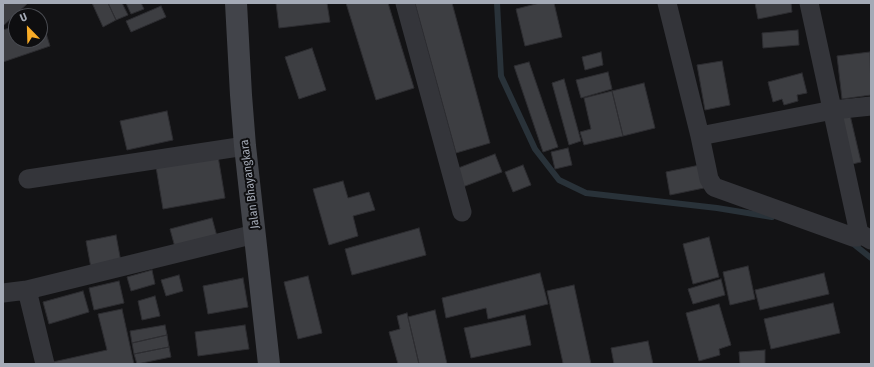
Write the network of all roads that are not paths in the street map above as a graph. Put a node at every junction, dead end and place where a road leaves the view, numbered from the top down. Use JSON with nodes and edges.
{"nodes":[{"id":1,"x":236,"y":3,"type":"edge"},
{"id":2,"x":405,"y":3,"type":"edge"},
{"id":3,"x":667,"y":3,"type":"edge"},
{"id":4,"x":810,"y":3,"type":"edge"},
{"id":5,"x":871,"y":106,"type":"edge"},
{"id":6,"x":833,"y":110,"type":"junction"},
{"id":7,"x":700,"y":136,"type":"junction"},
{"id":8,"x":245,"y":146,"type":"junction"},
{"id":9,"x":28,"y":179,"type":"dead end"},
{"id":10,"x":462,"y":212,"type":"dead end"},
{"id":11,"x":255,"y":234,"type":"junction"},
{"id":12,"x":865,"y":237,"type":"edge"},
{"id":13,"x":27,"y":290,"type":"junction"},
{"id":14,"x":3,"y":293,"type":"edge"},
{"id":15,"x":45,"y":364,"type":"edge"},
{"id":16,"x":269,"y":364,"type":"edge"}],
"edges":[{"from":1,"to":8,"type":"street","name":"Jalan Bhayangkara"},
{"from":2,"to":10,"type":"street"},
{"from":3,"to":7,"type":"street"},
{"from":4,"to":6,"type":"street"},
{"from":5,"to":6,"type":"street"},
{"from":6,"to":7,"type":"street"},
{"from":6,"to":12,"type":"street"},
{"from":7,"to":12,"type":"street"},
{"from":8,"to":9,"type":"street"},
{"from":8,"to":11,"type":"street","name":"Jalan Bhayangkara"},
{"from":11,"to":13,"type":"street"},
{"from":11,"to":16,"type":"street","name":"Jalan Bhayangkara"},
{"from":13,"to":14,"type":"street"},
{"from":13,"to":15,"type":"street"}]}
